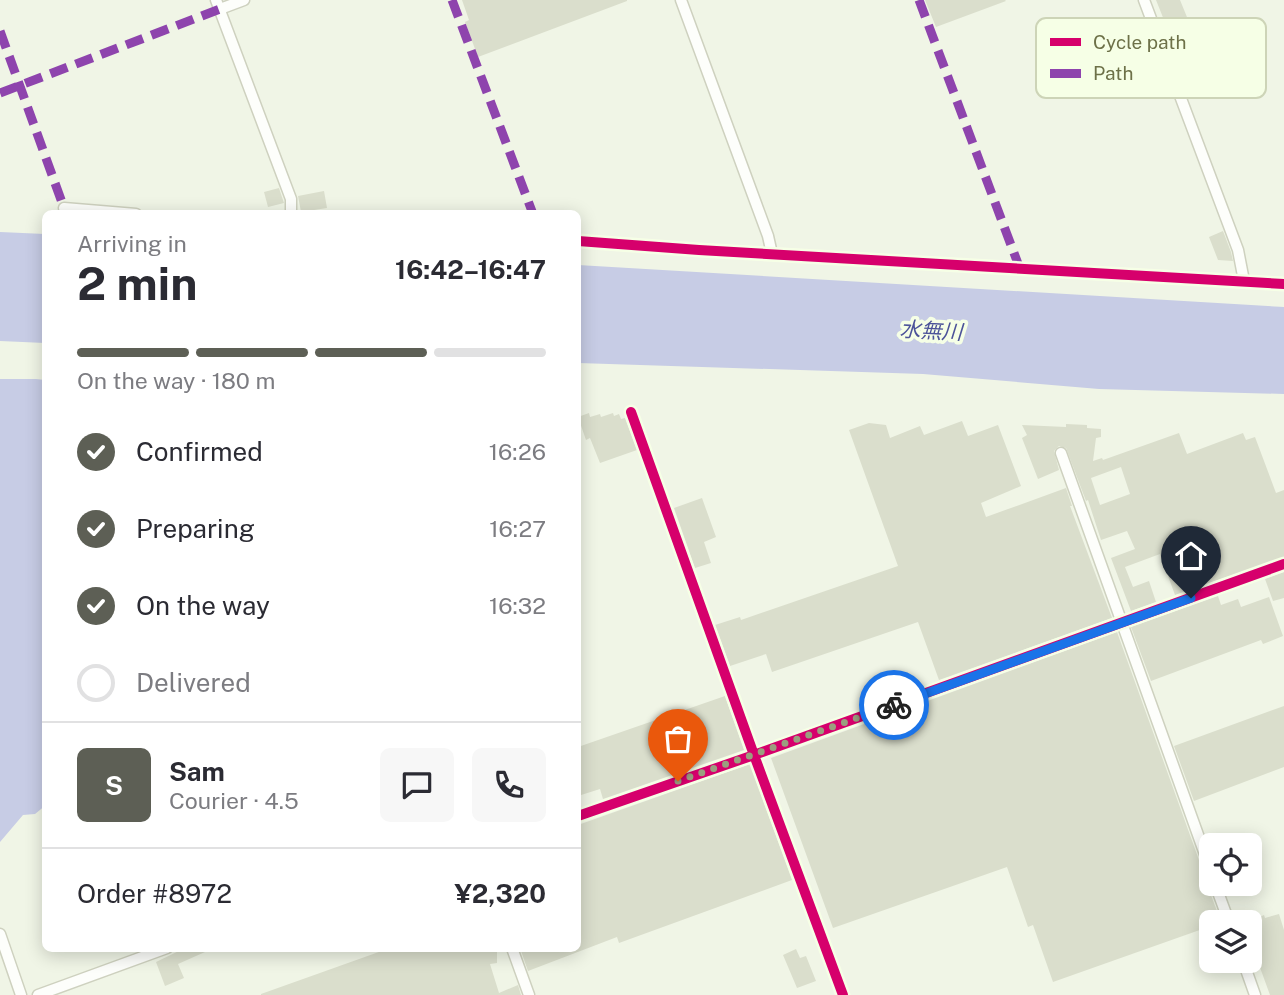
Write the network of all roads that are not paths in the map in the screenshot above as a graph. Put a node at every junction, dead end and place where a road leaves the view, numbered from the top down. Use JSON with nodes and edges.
{"nodes":[{"id":1,"x":244,"y":0,"type":"edge"},
{"id":2,"x":681,"y":0,"type":"edge"},
{"id":3,"x":1144,"y":0,"type":"edge"},
{"id":4,"x":218,"y":5,"type":"edge"},
{"id":5,"x":1151,"y":18,"type":"edge"},
{"id":6,"x":1181,"y":98,"type":"edge"},
{"id":7,"x":64,"y":208,"type":"dead end"},
{"id":8,"x":88,"y":210,"type":"edge"},
{"id":9,"x":291,"y":210,"type":"edge"},
{"id":10,"x":581,"y":241,"type":"edge"},
{"id":11,"x":772,"y":254,"type":"junction"},
{"id":12,"x":1244,"y":281,"type":"junction"},
{"id":13,"x":1284,"y":284,"type":"edge"},
{"id":14,"x":631,"y":412,"type":"dead end"},
{"id":15,"x":1061,"y":453,"type":"dead end"},
{"id":16,"x":1284,"y":564,"type":"edge"},
{"id":17,"x":1122,"y":623,"type":"junction"},
{"id":18,"x":754,"y":755,"type":"junction"},
{"id":19,"x":581,"y":815,"type":"edge"},
{"id":20,"x":1199,"y":838,"type":"edge"},
{"id":21,"x":0,"y":934,"type":"edge"},
{"id":22,"x":156,"y":952,"type":"edge"},
{"id":23,"x":514,"y":952,"type":"edge"},
{"id":24,"x":1247,"y":973,"type":"edge"},
{"id":25,"x":21,"y":995,"type":"edge"},
{"id":26,"x":38,"y":995,"type":"edge"},
{"id":27,"x":530,"y":995,"type":"edge"},
{"id":28,"x":843,"y":995,"type":"edge"},
{"id":29,"x":1255,"y":995,"type":"edge"}],
"edges":[{"from":1,"to":4,"type":"street"},
{"from":2,"to":11,"type":"street"},
{"from":3,"to":5,"type":"street"},
{"from":4,"to":9,"type":"street"},
{"from":6,"to":12,"type":"street"},
{"from":7,"to":8,"type":"street"},
{"from":10,"to":11,"type":"street"},
{"from":11,"to":12,"type":"street"},
{"from":12,"to":13,"type":"street"},
{"from":14,"to":18,"type":"street"},
{"from":15,"to":17,"type":"street"},
{"from":16,"to":17,"type":"street"},
{"from":17,"to":18,"type":"street"},
{"from":17,"to":20,"type":"street"},
{"from":18,"to":19,"type":"street"},
{"from":18,"to":28,"type":"street"},
{"from":21,"to":25,"type":"street"},
{"from":22,"to":26,"type":"street"},
{"from":23,"to":27,"type":"street"},
{"from":24,"to":29,"type":"street"}]}
